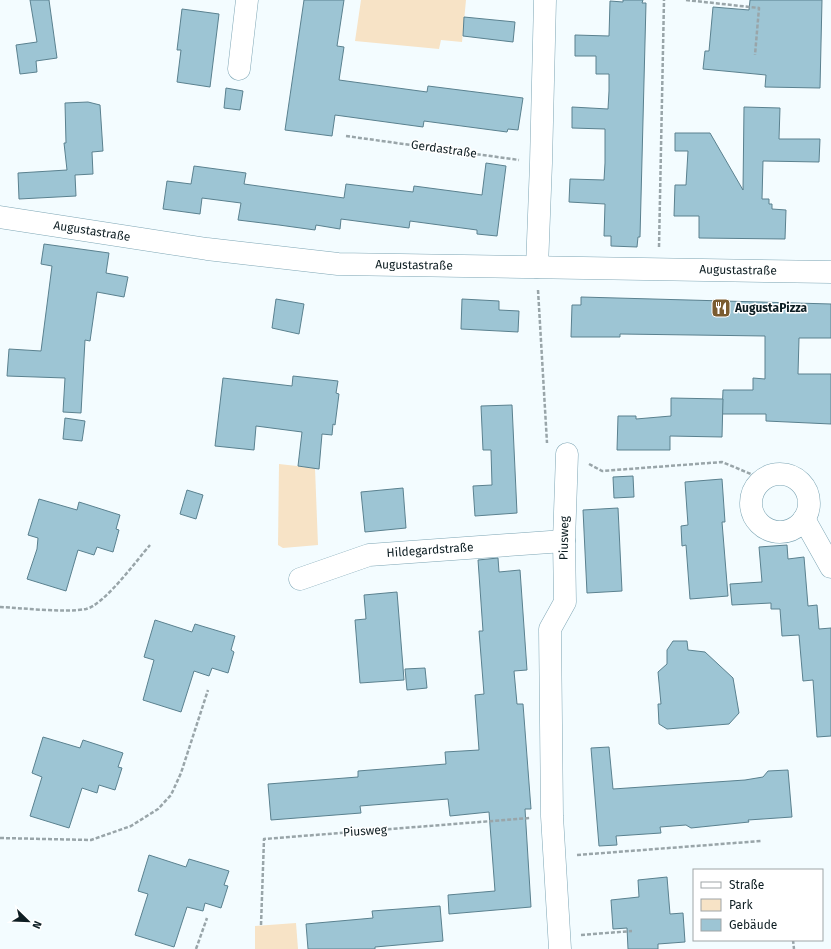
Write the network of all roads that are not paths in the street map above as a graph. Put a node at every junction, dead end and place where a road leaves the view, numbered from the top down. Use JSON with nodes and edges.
{"nodes":[{"id":1,"x":247,"y":0,"type":"edge"},
{"id":2,"x":545,"y":0,"type":"edge"},
{"id":3,"x":239,"y":69,"type":"dead end"},
{"id":4,"x":0,"y":217,"type":"edge"},
{"id":5,"x":537,"y":267,"type":"junction"},
{"id":6,"x":831,"y":272,"type":"edge"},
{"id":7,"x":567,"y":454,"type":"road end"},
{"id":8,"x":804,"y":519,"type":"junction"},
{"id":9,"x":564,"y":541,"type":"junction"},
{"id":10,"x":831,"y":567,"type":"edge"},
{"id":11,"x":300,"y":579,"type":"dead end"},
{"id":12,"x":560,"y":942,"type":"edge"}],
"edges":[{"from":1,"to":3,"type":"street"},
{"from":2,"to":5,"type":"street"},
{"from":4,"to":5,"type":"street","name":"Augustastraße"},
{"from":5,"to":6,"type":"street","name":"Augustastraße"},
{"from":7,"to":9,"type":"street","name":"Piusweg"},
{"from":8,"to":8,"type":"street"},
{"from":8,"to":10,"type":"street"},
{"from":9,"to":11,"type":"street","name":"Hildegardstraße"},
{"from":9,"to":12,"type":"street","name":"Piusweg"}]}
